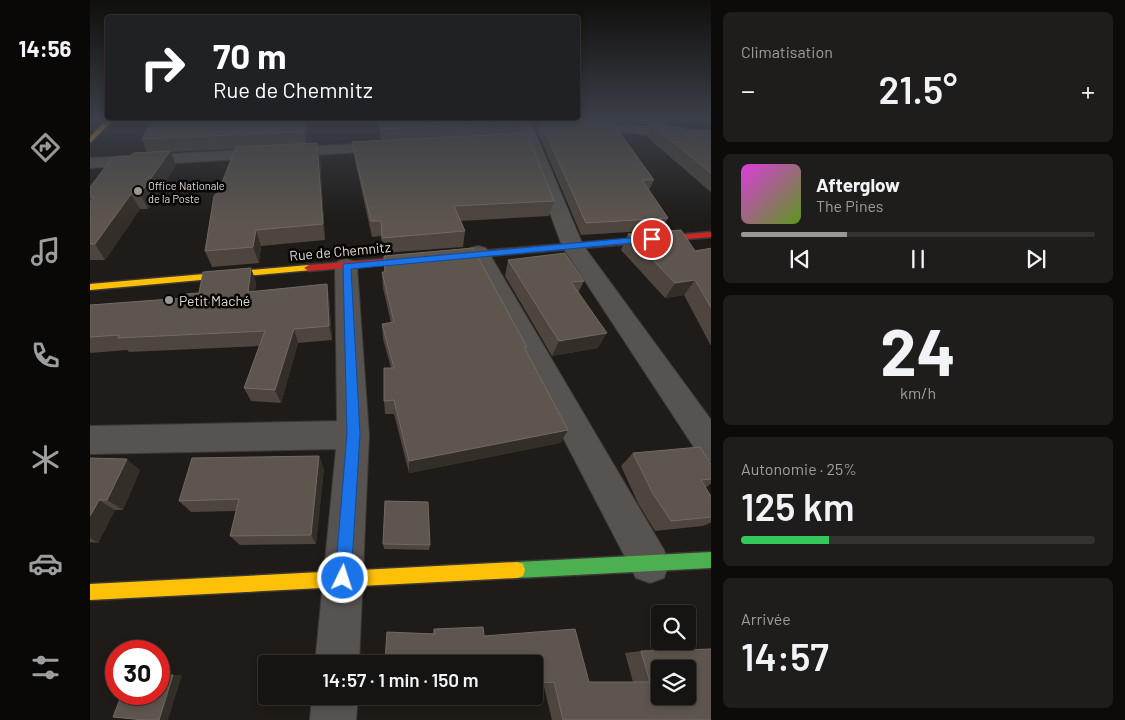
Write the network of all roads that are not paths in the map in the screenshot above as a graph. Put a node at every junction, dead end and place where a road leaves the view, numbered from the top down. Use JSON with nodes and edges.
{"nodes":[{"id":1,"x":274,"y":154,"type":"edge"},
{"id":2,"x":536,"y":154,"type":"edge"},
{"id":3,"x":90,"y":163,"type":"edge"},
{"id":4,"x":711,"y":234,"type":"edge"},
{"id":5,"x":573,"y":246,"type":"junction"},
{"id":6,"x":478,"y":253,"type":"junction"},
{"id":7,"x":346,"y":266,"type":"junction"},
{"id":8,"x":90,"y":287,"type":"edge"},
{"id":9,"x":353,"y":434,"type":"junction"},
{"id":10,"x":90,"y":440,"type":"edge"},
{"id":11,"x":711,"y":448,"type":"edge"},
{"id":12,"x":711,"y":560,"type":"edge"},
{"id":13,"x":650,"y":564,"type":"junction"},
{"id":14,"x":343,"y":578,"type":"junction"},
{"id":15,"x":90,"y":592,"type":"edge"},
{"id":16,"x":338,"y":655,"type":"edge"},
{"id":17,"x":334,"y":705,"type":"edge"},
{"id":18,"x":333,"y":720,"type":"edge"}],
"edges":[{"from":1,"to":3,"type":"street"},
{"from":2,"to":5,"type":"street"},
{"from":4,"to":5,"type":"street","name":"Rue de Chemnitz"},
{"from":5,"to":6,"type":"street","name":"Rue de Chemnitz"},
{"from":5,"to":11,"type":"street"},
{"from":6,"to":7,"type":"street","name":"Rue de Chemnitz"},
{"from":6,"to":13,"type":"street"},
{"from":7,"to":8,"type":"street","name":"Rue de Chemnitz"},
{"from":7,"to":9,"type":"street"},
{"from":9,"to":10,"type":"street"},
{"from":9,"to":14,"type":"street"},
{"from":12,"to":13,"type":"street"},
{"from":13,"to":14,"type":"street"},
{"from":14,"to":15,"type":"street"},
{"from":14,"to":16,"type":"street"},
{"from":17,"to":18,"type":"street"}]}
